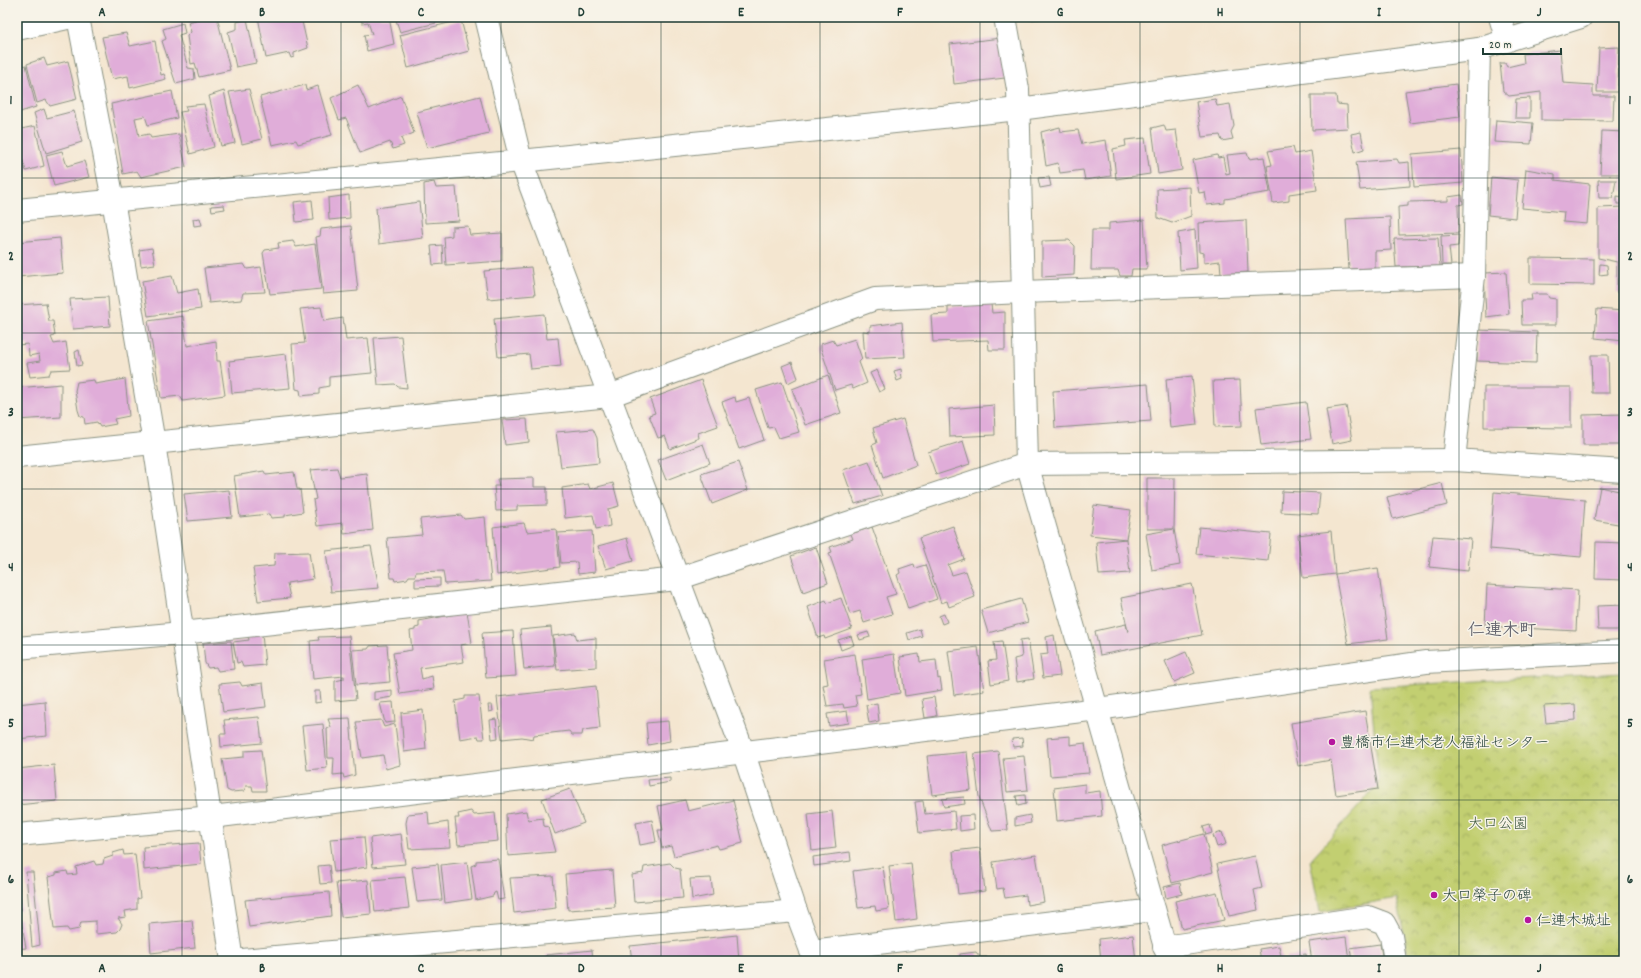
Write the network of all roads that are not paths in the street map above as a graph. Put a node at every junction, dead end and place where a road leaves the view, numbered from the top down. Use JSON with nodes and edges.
{"nodes":[{"id":1,"x":72,"y":17,"type":"edge"},
{"id":2,"x":78,"y":17,"type":"edge"},
{"id":3,"x":486,"y":17,"type":"edge"},
{"id":4,"x":1005,"y":17,"type":"edge"},
{"id":5,"x":1500,"y":17,"type":"edge"},
{"id":6,"x":1581,"y":17,"type":"edge"},
{"id":7,"x":17,"y":29,"type":"edge"},
{"id":8,"x":1507,"y":41,"type":"junction"},
{"id":9,"x":1479,"y":49,"type":"junction"},
{"id":10,"x":1019,"y":109,"type":"junction"},
{"id":11,"x":521,"y":161,"type":"junction"},
{"id":12,"x":113,"y":200,"type":"junction"},
{"id":13,"x":17,"y":210,"type":"edge"},
{"id":14,"x":1474,"y":276,"type":"junction"},
{"id":15,"x":1022,"y":292,"type":"junction"},
{"id":16,"x":609,"y":396,"type":"junction"},
{"id":17,"x":154,"y":443,"type":"junction"},
{"id":18,"x":17,"y":458,"type":"edge"},
{"id":19,"x":1454,"y":460,"type":"junction"},
{"id":20,"x":1027,"y":464,"type":"junction"},
{"id":21,"x":1624,"y":471,"type":"edge"},
{"id":22,"x":677,"y":579,"type":"junction"},
{"id":23,"x":182,"y":633,"type":"junction"},
{"id":24,"x":17,"y":648,"type":"edge"},
{"id":25,"x":1624,"y":651,"type":"edge"},
{"id":26,"x":1098,"y":709,"type":"junction"},
{"id":27,"x":742,"y":751,"type":"junction"},
{"id":28,"x":212,"y":816,"type":"junction"},
{"id":29,"x":17,"y":835,"type":"edge"},
{"id":30,"x":1154,"y":910,"type":"junction"},
{"id":31,"x":796,"y":911,"type":"junction"},
{"id":32,"x":1167,"y":954,"type":"edge"},
{"id":33,"x":813,"y":956,"type":"edge"},
{"id":34,"x":232,"y":961,"type":"edge"},
{"id":35,"x":1395,"y":961,"type":"edge"}],
"edges":[{"from":1,"to":7,"type":"street"},
{"from":2,"to":12,"type":"street"},
{"from":3,"to":11,"type":"street"},
{"from":4,"to":10,"type":"street"},
{"from":5,"to":8,"type":"street"},
{"from":6,"to":8,"type":"street"},
{"from":8,"to":9,"type":"street"},
{"from":9,"to":10,"type":"street"},
{"from":9,"to":14,"type":"street"},
{"from":10,"to":11,"type":"street"},
{"from":10,"to":15,"type":"street"},
{"from":11,"to":12,"type":"street"},
{"from":11,"to":16,"type":"street"},
{"from":12,"to":13,"type":"street"},
{"from":12,"to":17,"type":"street"},
{"from":14,"to":15,"type":"street"},
{"from":14,"to":19,"type":"street"},
{"from":15,"to":16,"type":"street"},
{"from":15,"to":20,"type":"street"},
{"from":16,"to":17,"type":"street"},
{"from":16,"to":22,"type":"street"},
{"from":17,"to":18,"type":"street"},
{"from":17,"to":23,"type":"street"},
{"from":19,"to":20,"type":"street"},
{"from":19,"to":21,"type":"street"},
{"from":20,"to":22,"type":"street"},
{"from":20,"to":26,"type":"street"},
{"from":22,"to":23,"type":"street"},
{"from":22,"to":27,"type":"street"},
{"from":23,"to":24,"type":"street"},
{"from":23,"to":28,"type":"street"},
{"from":25,"to":26,"type":"street"},
{"from":26,"to":27,"type":"street"},
{"from":26,"to":30,"type":"street"},
{"from":27,"to":28,"type":"street"},
{"from":27,"to":31,"type":"street"},
{"from":28,"to":29,"type":"street"},
{"from":28,"to":34,"type":"street"},
{"from":30,"to":32,"type":"street"},
{"from":30,"to":33,"type":"street"},
{"from":31,"to":33,"type":"street"},
{"from":31,"to":34,"type":"street"},
{"from":32,"to":35,"type":"street"}]}
